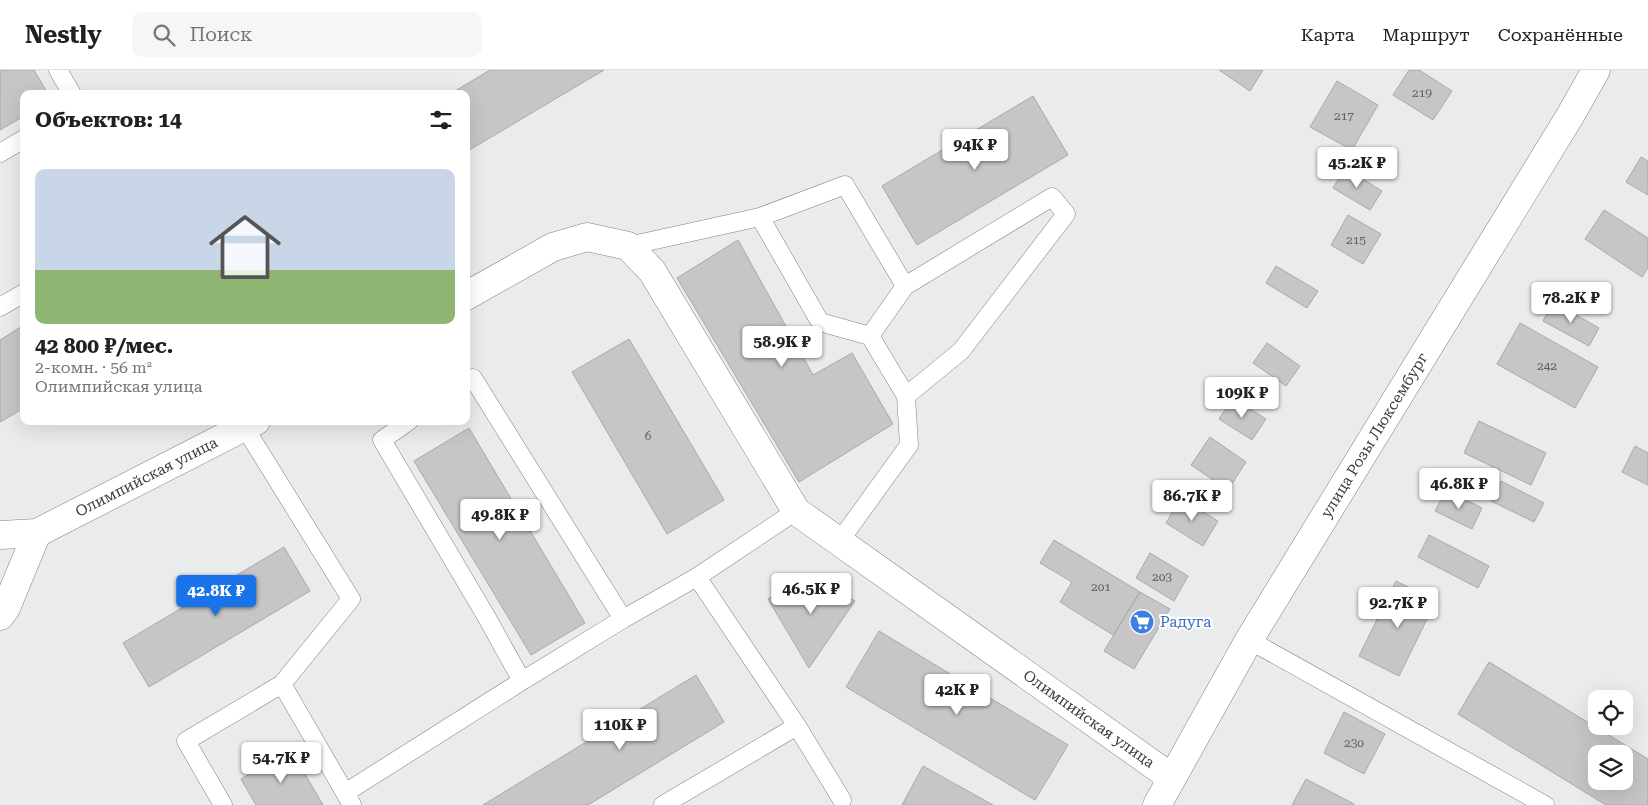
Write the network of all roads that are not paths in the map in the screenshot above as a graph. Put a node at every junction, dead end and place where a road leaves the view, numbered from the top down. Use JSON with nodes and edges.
{"nodes":[{"id":1,"x":58,"y":70,"type":"edge"},
{"id":2,"x":1596,"y":70,"type":"edge"},
{"id":3,"x":70,"y":90,"type":"edge"},
{"id":4,"x":20,"y":142,"type":"edge"},
{"id":5,"x":0,"y":154,"type":"edge"},
{"id":6,"x":760,"y":217,"type":"junction"},
{"id":7,"x":628,"y":246,"type":"junction"},
{"id":8,"x":905,"y":286,"type":"junction"},
{"id":9,"x":470,"y":294,"type":"edge"},
{"id":10,"x":20,"y":295,"type":"edge"},
{"id":11,"x":0,"y":307,"type":"edge"},
{"id":12,"x":870,"y":336,"type":"junction"},
{"id":13,"x":470,"y":379,"type":"edge"},
{"id":14,"x":906,"y":396,"type":"junction"},
{"id":15,"x":250,"y":425,"type":"edge"},
{"id":16,"x":403,"y":425,"type":"edge"},
{"id":17,"x":796,"y":512,"type":"junction"},
{"id":18,"x":37,"y":533,"type":"junction"},
{"id":19,"x":0,"y":535,"type":"edge"},
{"id":20,"x":839,"y":542,"type":"junction"},
{"id":21,"x":697,"y":577,"type":"junction"},
{"id":22,"x":0,"y":616,"type":"edge"},
{"id":23,"x":623,"y":619,"type":"junction"},
{"id":24,"x":1249,"y":640,"type":"junction"},
{"id":25,"x":522,"y":681,"type":"junction"},
{"id":26,"x":282,"y":684,"type":"junction"},
{"id":27,"x":797,"y":726,"type":"junction"},
{"id":28,"x":1172,"y":778,"type":"junction"},
{"id":29,"x":349,"y":799,"type":"edge"},
{"id":30,"x":842,"y":800,"type":"dead end"},
{"id":31,"x":223,"y":805,"type":"edge"},
{"id":32,"x":662,"y":805,"type":"edge"},
{"id":33,"x":1158,"y":805,"type":"edge"},
{"id":34,"x":1545,"y":805,"type":"edge"}],
"edges":[{"from":1,"to":3,"type":"lane"},
{"from":2,"to":24,"type":"street","name":"улица Розы Люксембург"},
{"from":4,"to":5,"type":"lane"},
{"from":6,"to":7,"type":"lane"},
{"from":6,"to":8,"type":"lane"},
{"from":6,"to":12,"type":"lane"},
{"from":7,"to":9,"type":"street"},
{"from":7,"to":17,"type":"street","name":"Олимпийская улица"},
{"from":8,"to":12,"type":"lane"},
{"from":8,"to":14,"type":"lane"},
{"from":10,"to":11,"type":"lane"},
{"from":12,"to":14,"type":"lane"},
{"from":13,"to":23,"type":"lane"},
{"from":14,"to":20,"type":"lane"},
{"from":15,"to":18,"type":"street","name":"Олимпийская улица"},
{"from":15,"to":26,"type":"lane"},
{"from":16,"to":25,"type":"lane"},
{"from":17,"to":20,"type":"street","name":"Олимпийская улица"},
{"from":17,"to":21,"type":"lane"},
{"from":18,"to":19,"type":"street","name":"Олимпийская улица"},
{"from":18,"to":22,"type":"street"},
{"from":20,"to":28,"type":"street","name":"Олимпийская улица"},
{"from":21,"to":23,"type":"lane"},
{"from":21,"to":27,"type":"lane"},
{"from":23,"to":25,"type":"lane"},
{"from":24,"to":28,"type":"street","name":"улица Розы Люксембург"},
{"from":24,"to":34,"type":"lane"},
{"from":25,"to":29,"type":"lane"},
{"from":26,"to":29,"type":"lane"},
{"from":26,"to":31,"type":"lane"},
{"from":27,"to":30,"type":"lane"},
{"from":27,"to":32,"type":"lane"},
{"from":28,"to":33,"type":"street","name":"улица Розы Люксембург"}]}
